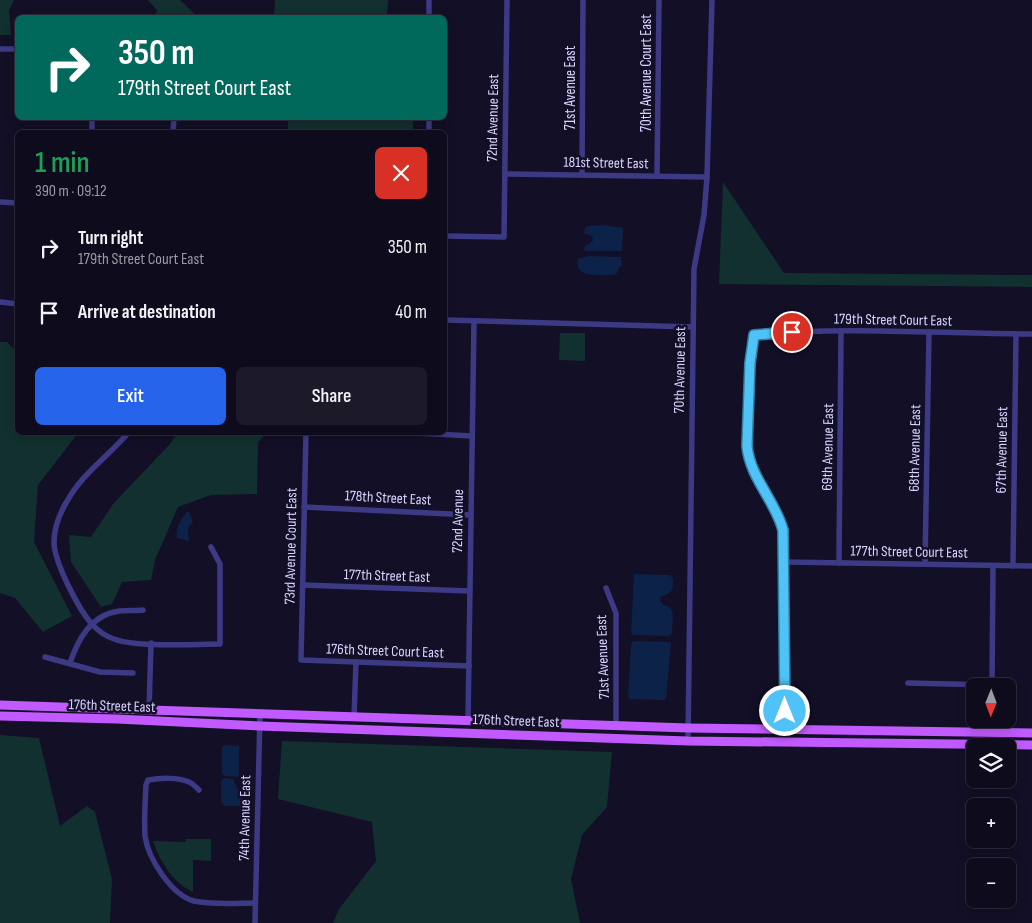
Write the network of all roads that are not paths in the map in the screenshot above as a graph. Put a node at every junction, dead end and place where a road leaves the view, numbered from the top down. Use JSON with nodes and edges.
{"nodes":[{"id":1,"x":429,"y":0,"type":"edge"},
{"id":2,"x":507,"y":0,"type":"edge"},
{"id":3,"x":583,"y":0,"type":"edge"},
{"id":4,"x":659,"y":0,"type":"edge"},
{"id":5,"x":712,"y":0,"type":"edge"},
{"id":6,"x":429,"y":15,"type":"edge"},
{"id":7,"x":0,"y":49,"type":"edge"},
{"id":8,"x":15,"y":50,"type":"edge"},
{"id":9,"x":505,"y":174,"type":"junction"},
{"id":10,"x":582,"y":175,"type":"junction"},
{"id":11,"x":657,"y":176,"type":"junction"},
{"id":12,"x":707,"y":177,"type":"junction"},
{"id":13,"x":0,"y":202,"type":"edge"},
{"id":14,"x":15,"y":203,"type":"edge"},
{"id":15,"x":447,"y":236,"type":"edge"},
{"id":16,"x":0,"y":302,"type":"edge"},
{"id":17,"x":15,"y":304,"type":"edge"},
{"id":18,"x":447,"y":320,"type":"edge"},
{"id":19,"x":474,"y":321,"type":"junction"},
{"id":20,"x":693,"y":327,"type":"junction"},
{"id":21,"x":841,"y":332,"type":"junction"},
{"id":22,"x":929,"y":332,"type":"junction"},
{"id":23,"x":1016,"y":334,"type":"junction"},
{"id":24,"x":1032,"y":334,"type":"edge"},
{"id":25,"x":126,"y":435,"type":"edge"},
{"id":26,"x":306,"y":435,"type":"edge"},
{"id":27,"x":447,"y":435,"type":"edge"},
{"id":28,"x":472,"y":436,"type":"junction"},
{"id":29,"x":304,"y":507,"type":"junction"},
{"id":30,"x":471,"y":515,"type":"junction"},
{"id":31,"x":211,"y":547,"type":"dead end"},
{"id":32,"x":785,"y":562,"type":"junction"},
{"id":33,"x":839,"y":563,"type":"junction"},
{"id":34,"x":925,"y":564,"type":"junction"},
{"id":35,"x":993,"y":566,"type":"junction"},
{"id":36,"x":1013,"y":566,"type":"junction"},
{"id":37,"x":1032,"y":566,"type":"edge"},
{"id":38,"x":303,"y":584,"type":"junction"},
{"id":39,"x":606,"y":588,"type":"dead end"},
{"id":40,"x":470,"y":592,"type":"junction"},
{"id":41,"x":143,"y":610,"type":"dead end"},
{"id":42,"x":91,"y":623,"type":"junction"},
{"id":43,"x":151,"y":643,"type":"junction"},
{"id":44,"x":45,"y":657,"type":"dead end"},
{"id":45,"x":301,"y":660,"type":"joint"},
{"id":46,"x":356,"y":662,"type":"junction"},
{"id":47,"x":70,"y":663,"type":"junction"},
{"id":48,"x":469,"y":666,"type":"junction"},
{"id":49,"x":133,"y":674,"type":"dead end"},
{"id":50,"x":992,"y":678,"type":"edge"},
{"id":51,"x":908,"y":683,"type":"dead end"},
{"id":52,"x":966,"y":685,"type":"edge"},
{"id":53,"x":0,"y":705,"type":"edge"},
{"id":54,"x":150,"y":710,"type":"junction"},
{"id":55,"x":260,"y":714,"type":"junction"},
{"id":56,"x":0,"y":716,"type":"edge"},
{"id":57,"x":354,"y":717,"type":"junction"},
{"id":58,"x":117,"y":719,"type":"junction"},
{"id":59,"x":468,"y":721,"type":"junction"},
{"id":60,"x":260,"y":726,"type":"junction"},
{"id":61,"x":616,"y":726,"type":"junction"},
{"id":62,"x":688,"y":728,"type":"junction"},
{"id":63,"x":988,"y":728,"type":"edge"},
{"id":64,"x":784,"y":729,"type":"junction"},
{"id":65,"x":988,"y":732,"type":"junction"},
{"id":66,"x":1032,"y":733,"type":"edge"},
{"id":67,"x":688,"y":741,"type":"junction"},
{"id":68,"x":1032,"y":745,"type":"edge"},
{"id":69,"x":198,"y":790,"type":"dead end"},
{"id":70,"x":256,"y":903,"type":"junction"},
{"id":71,"x":255,"y":923,"type":"edge"}],
"edges":[{"from":1,"to":6,"type":"street"},
{"from":2,"to":9,"type":"street","name":"72nd Avenue East"},
{"from":3,"to":10,"type":"street","name":"71st Avenue East"},
{"from":4,"to":11,"type":"street","name":"70th Avenue Court East"},
{"from":5,"to":12,"type":"street","name":"70th Avenue East"},
{"from":7,"to":8,"type":"street"},
{"from":9,"to":10,"type":"street","name":"181st Street East"},
{"from":9,"to":15,"type":"street","name":"72nd Avenue East"},
{"from":10,"to":11,"type":"street","name":"181st Street East"},
{"from":11,"to":12,"type":"street","name":"181st Street East"},
{"from":12,"to":20,"type":"street","name":"70th Avenue East"},
{"from":13,"to":14,"type":"street"},
{"from":16,"to":17,"type":"street"},
{"from":18,"to":19,"type":"street"},
{"from":19,"to":20,"type":"street"},
{"from":19,"to":28,"type":"street","name":"72nd Avenue"},
{"from":20,"to":62,"type":"street","name":"70th Avenue East"},
{"from":21,"to":22,"type":"street","name":"179th Street Court East"},
{"from":21,"to":32,"type":"street","name":"179th Street Court East"},
{"from":21,"to":33,"type":"street","name":"69th Avenue East"},
{"from":22,"to":23,"type":"street","name":"179th Street Court East"},
{"from":22,"to":34,"type":"street","name":"68th Avenue East"},
{"from":23,"to":24,"type":"street","name":"179th Street Court East"},
{"from":23,"to":36,"type":"street","name":"67th Avenue East"},
{"from":25,"to":42,"type":"street"},
{"from":26,"to":29,"type":"street","name":"73rd Avenue Court East"},
{"from":27,"to":28,"type":"street"},
{"from":28,"to":30,"type":"street","name":"72nd Avenue"},
{"from":29,"to":30,"type":"street","name":"178th Street East"},
{"from":29,"to":38,"type":"street","name":"73rd Avenue Court East"},
{"from":30,"to":40,"type":"street","name":"72nd Avenue"},
{"from":31,"to":43,"type":"street"},
{"from":32,"to":33,"type":"street","name":"177th Street Court East"},
{"from":32,"to":64,"type":"street"},
{"from":33,"to":34,"type":"street","name":"177th Street Court East"},
{"from":34,"to":35,"type":"street","name":"177th Street Court East"},
{"from":35,"to":36,"type":"street","name":"177th Street Court East"},
{"from":35,"to":50,"type":"street"},
{"from":36,"to":37,"type":"street","name":"177th Street Court East"},
{"from":38,"to":40,"type":"street","name":"177th Street East"},
{"from":38,"to":45,"type":"street","name":"73rd Avenue Court East"},
{"from":39,"to":61,"type":"street","name":"71st Avenue East"},
{"from":40,"to":48,"type":"street","name":"72nd Avenue"},
{"from":41,"to":42,"type":"street"},
{"from":42,"to":43,"type":"street"},
{"from":42,"to":47,"type":"street"},
{"from":43,"to":54,"type":"street"},
{"from":44,"to":47,"type":"street"},
{"from":45,"to":46,"type":"street","name":"176th Street Court East"},
{"from":46,"to":48,"type":"street","name":"176th Street Court East"},
{"from":46,"to":57,"type":"street"},
{"from":47,"to":49,"type":"street"},
{"from":48,"to":59,"type":"street","name":"72nd Avenue"},
{"from":51,"to":52,"type":"street"},
{"from":53,"to":54,"type":"main road","name":"176th Street East"},
{"from":54,"to":55,"type":"main road","name":"176th Street East"},
{"from":54,"to":58,"type":"main road"},
{"from":55,"to":57,"type":"main road","name":"176th Street East"},
{"from":55,"to":60,"type":"street","name":"74th Avenue East"},
{"from":56,"to":58,"type":"main road","name":"176th Street East"},
{"from":57,"to":59,"type":"main road","name":"176th Street East"},
{"from":58,"to":60,"type":"main road","name":"176th Street East"},
{"from":59,"to":61,"type":"main road","name":"176th Street East"},
{"from":60,"to":67,"type":"main road","name":"176th Street East"},
{"from":60,"to":70,"type":"street","name":"74th Avenue East"},
{"from":61,"to":62,"type":"main road","name":"176th Street East"},
{"from":62,"to":64,"type":"main road","name":"176th Street East"},
{"from":62,"to":67,"type":"street","name":"70th Avenue East"},
{"from":63,"to":65,"type":"street"},
{"from":64,"to":65,"type":"main road","name":"176th Street East"},
{"from":65,"to":66,"type":"main road","name":"176th Street East"},
{"from":67,"to":68,"type":"main road","name":"176th Street East"},
{"from":69,"to":70,"type":"street"},
{"from":70,"to":71,"type":"street","name":"74th Avenue East"}]}
